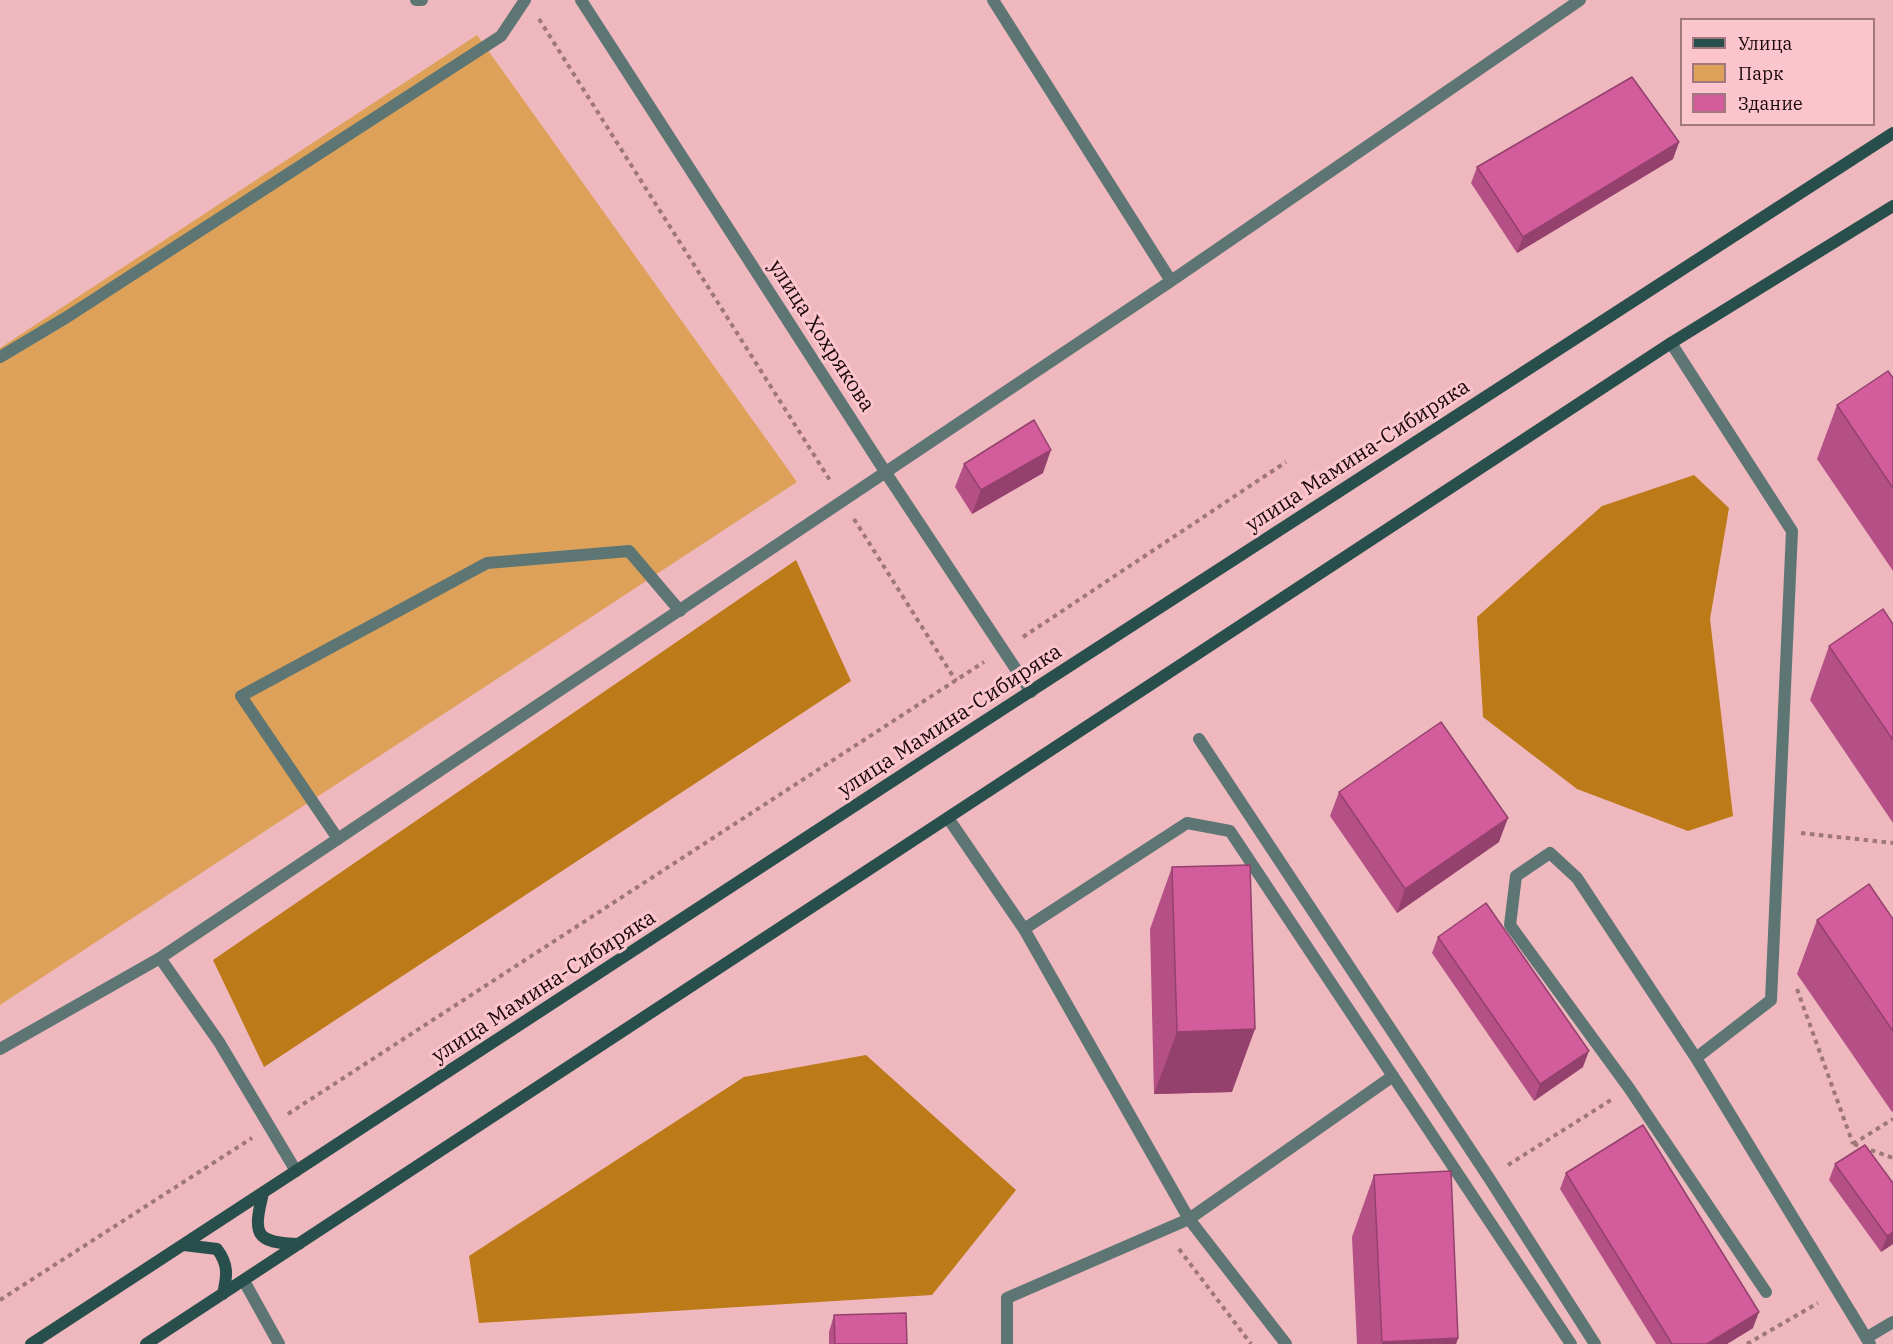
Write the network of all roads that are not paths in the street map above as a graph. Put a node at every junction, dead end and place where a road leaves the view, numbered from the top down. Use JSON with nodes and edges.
{"nodes":[{"id":1,"x":416,"y":0,"type":"edge"},
{"id":2,"x":422,"y":0,"type":"edge"},
{"id":3,"x":525,"y":0,"type":"edge"},
{"id":4,"x":581,"y":0,"type":"edge"},
{"id":5,"x":993,"y":0,"type":"edge"},
{"id":6,"x":1580,"y":0,"type":"edge"},
{"id":7,"x":1893,"y":133,"type":"edge"},
{"id":8,"x":1893,"y":206,"type":"edge"},
{"id":9,"x":1171,"y":281,"type":"junction"},
{"id":10,"x":1671,"y":343,"type":"junction"},
{"id":11,"x":0,"y":357,"type":"edge"},
{"id":12,"x":886,"y":473,"type":"junction"},
{"id":13,"x":680,"y":611,"type":"junction"},
{"id":14,"x":1031,"y":692,"type":"junction"},
{"id":15,"x":1199,"y":739,"type":"dead end"},
{"id":16,"x":948,"y":818,"type":"junction"},
{"id":17,"x":338,"y":839,"type":"junction"},
{"id":18,"x":1024,"y":929,"type":"junction"},
{"id":19,"x":160,"y":958,"type":"junction"},
{"id":20,"x":0,"y":1049,"type":"edge"},
{"id":21,"x":1696,"y":1058,"type":"junction"},
{"id":22,"x":1393,"y":1076,"type":"junction"},
{"id":23,"x":296,"y":1171,"type":"junction"},
{"id":24,"x":263,"y":1193,"type":"junction"},
{"id":25,"x":1189,"y":1219,"type":"junction"},
{"id":26,"x":299,"y":1244,"type":"junction"},
{"id":27,"x":184,"y":1245,"type":"junction"},
{"id":28,"x":244,"y":1281,"type":"junction"},
{"id":29,"x":1766,"y":1292,"type":"dead end"},
{"id":30,"x":223,"y":1294,"type":"junction"},
{"id":31,"x":1893,"y":1322,"type":"edge"},
{"id":32,"x":1868,"y":1341,"type":"edge"},
{"id":33,"x":31,"y":1344,"type":"edge"},
{"id":34,"x":146,"y":1344,"type":"edge"},
{"id":35,"x":279,"y":1344,"type":"edge"},
{"id":36,"x":1007,"y":1344,"type":"edge"},
{"id":37,"x":1286,"y":1344,"type":"edge"},
{"id":38,"x":1571,"y":1344,"type":"edge"},
{"id":39,"x":1595,"y":1344,"type":"edge"}],
"edges":[{"from":1,"to":2,"type":"street"},
{"from":3,"to":11,"type":"street"},
{"from":4,"to":12,"type":"street","name":"улица Хохрякова"},
{"from":5,"to":9,"type":"street"},
{"from":6,"to":9,"type":"street"},
{"from":7,"to":14,"type":"main road","name":"улица Мамина-Сибиряка"},
{"from":8,"to":10,"type":"main road"},
{"from":9,"to":12,"type":"street"},
{"from":10,"to":16,"type":"main road"},
{"from":10,"to":21,"type":"street"},
{"from":12,"to":13,"type":"street"},
{"from":12,"to":14,"type":"street","name":"улица Хохрякова"},
{"from":13,"to":17,"type":"street"},
{"from":13,"to":17,"type":"street"},
{"from":14,"to":23,"type":"main road","name":"улица Мамина-Сибиряка"},
{"from":15,"to":39,"type":"street"},
{"from":16,"to":18,"type":"street"},
{"from":16,"to":26,"type":"main road"},
{"from":17,"to":19,"type":"street"},
{"from":18,"to":22,"type":"street"},
{"from":18,"to":25,"type":"street"},
{"from":19,"to":20,"type":"street"},
{"from":19,"to":23,"type":"street"},
{"from":21,"to":29,"type":"street"},
{"from":21,"to":32,"type":"street"},
{"from":22,"to":25,"type":"street"},
{"from":22,"to":38,"type":"street"},
{"from":23,"to":24,"type":"main road","name":"улица Мамина-Сибиряка"},
{"from":24,"to":26,"type":"main road"},
{"from":24,"to":27,"type":"main road","name":"улица Мамина-Сибиряка"},
{"from":25,"to":36,"type":"street"},
{"from":25,"to":37,"type":"street"},
{"from":26,"to":28,"type":"main road"},
{"from":27,"to":30,"type":"main road"},
{"from":27,"to":33,"type":"main road","name":"улица Мамина-Сибиряка"},
{"from":28,"to":30,"type":"main road"},
{"from":28,"to":35,"type":"street"},
{"from":30,"to":34,"type":"main road"},
{"from":31,"to":32,"type":"street"}]}
